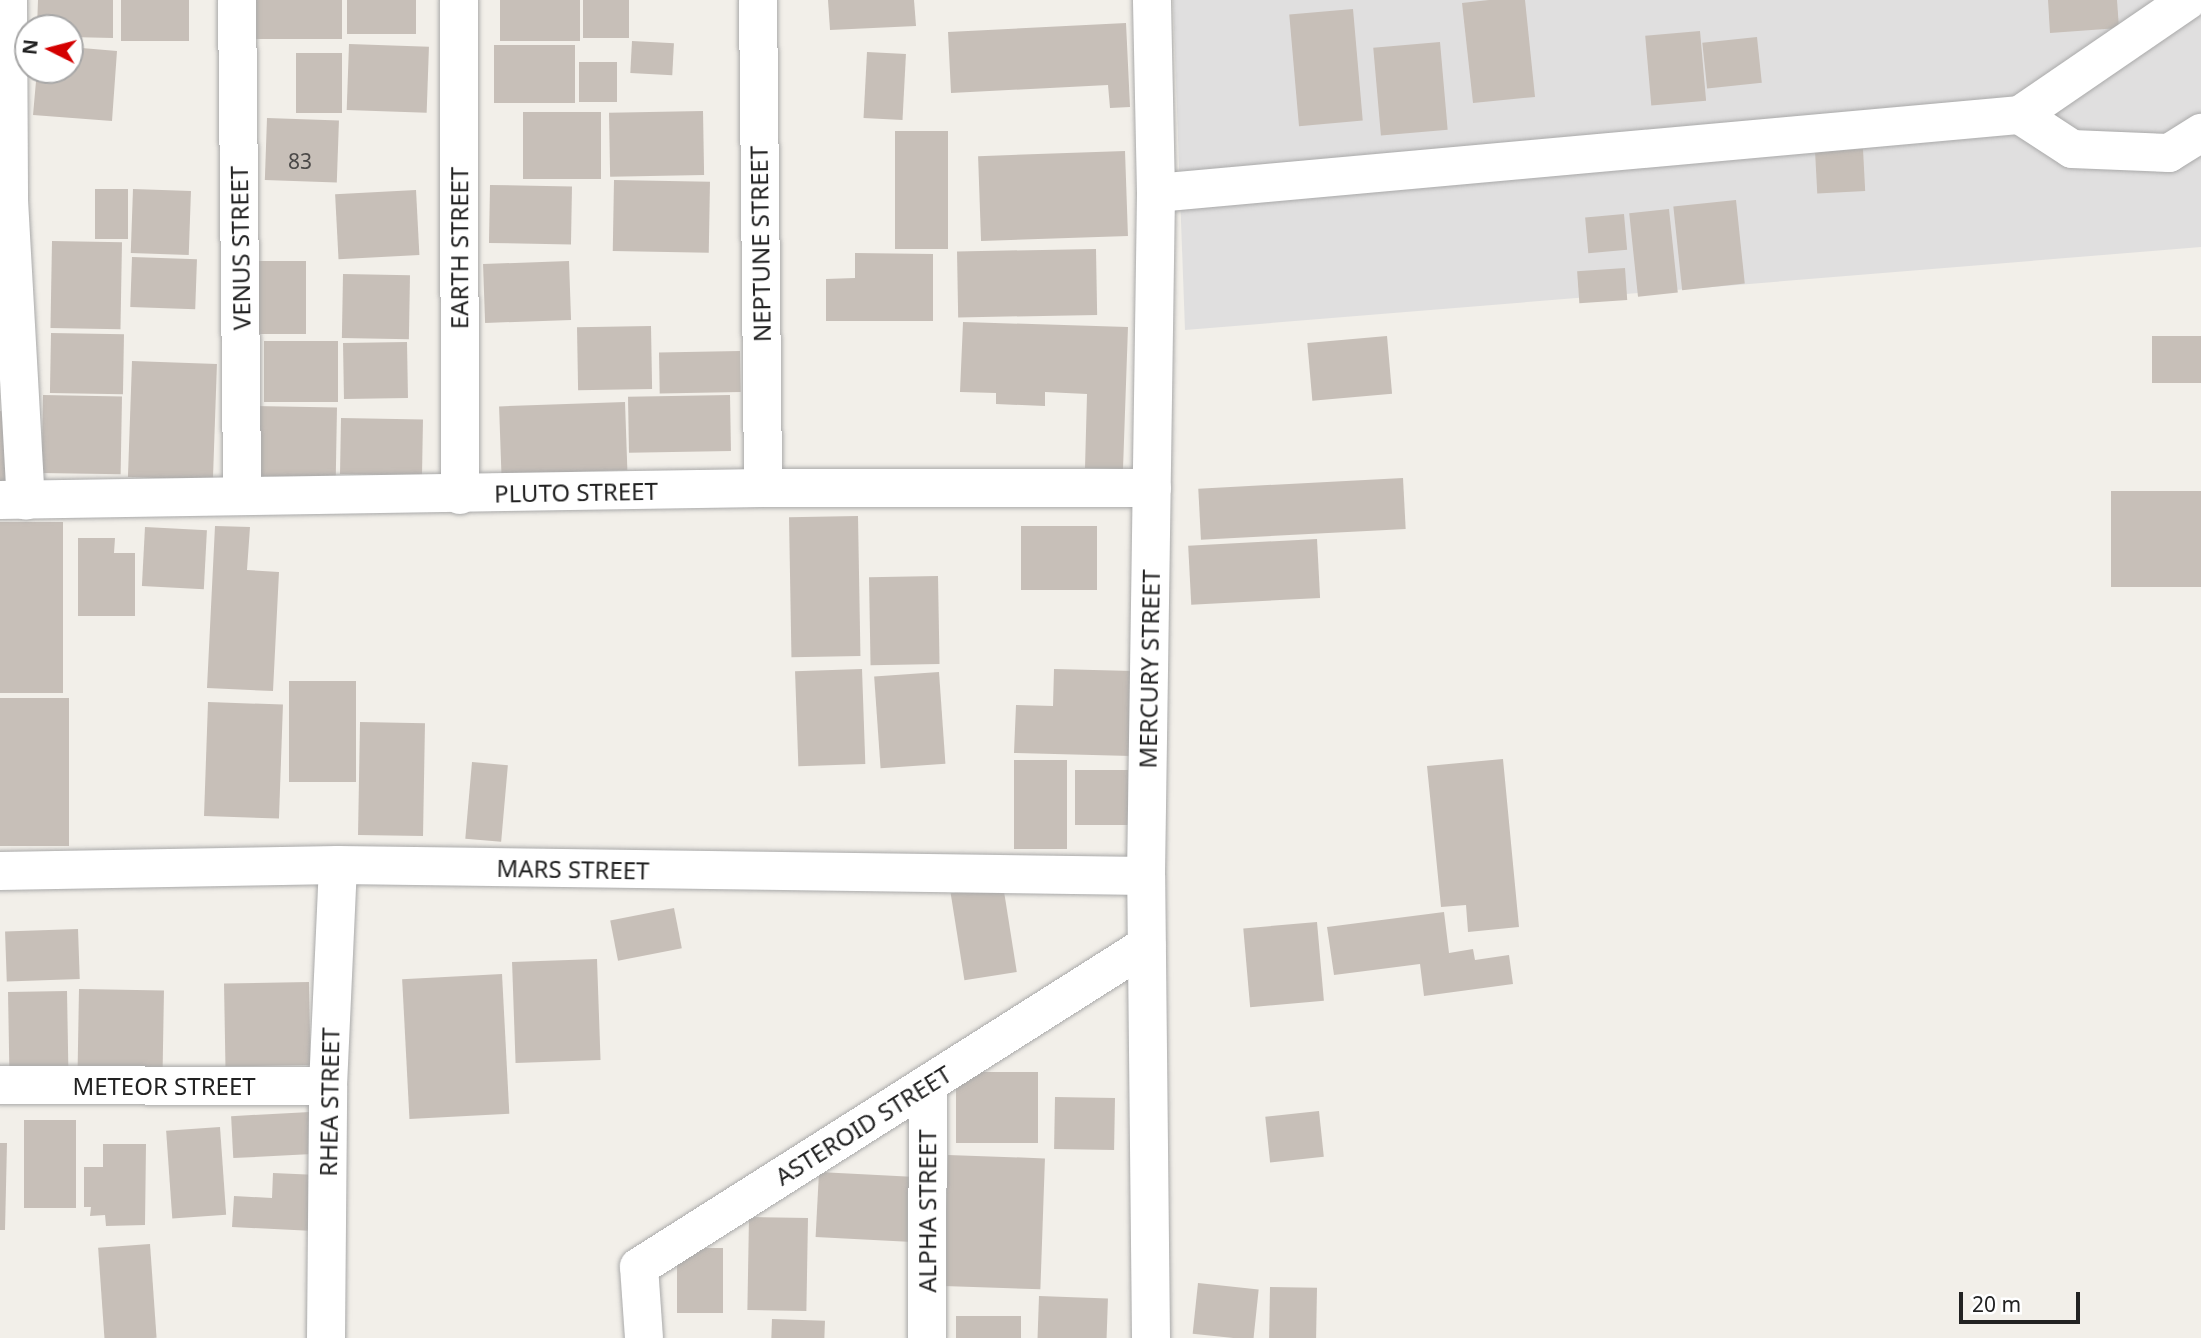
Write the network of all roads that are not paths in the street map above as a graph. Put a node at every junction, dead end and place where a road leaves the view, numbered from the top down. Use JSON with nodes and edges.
{"nodes":[{"id":1,"x":8,"y":0,"type":"edge"},
{"id":2,"x":237,"y":0,"type":"edge"},
{"id":3,"x":459,"y":0,"type":"edge"},
{"id":4,"x":758,"y":0,"type":"edge"},
{"id":5,"x":1152,"y":0,"type":"edge"},
{"id":6,"x":2188,"y":0,"type":"edge"},
{"id":7,"x":2020,"y":115,"type":"junction"},
{"id":8,"x":2201,"y":133,"type":"edge"},
{"id":9,"x":1156,"y":193,"type":"junction"},
{"id":10,"x":4,"y":201,"type":"edge"},
{"id":11,"x":763,"y":488,"type":"junction"},
{"id":12,"x":1152,"y":488,"type":"junction"},
{"id":13,"x":460,"y":495,"type":"junction"},
{"id":14,"x":242,"y":496,"type":"junction"},
{"id":15,"x":13,"y":501,"type":"edge"},
{"id":16,"x":338,"y":865,"type":"junction"},
{"id":17,"x":0,"y":872,"type":"edge"},
{"id":18,"x":1146,"y":876,"type":"junction"},
{"id":19,"x":1147,"y":945,"type":"junction"},
{"id":20,"x":928,"y":1084,"type":"junction"},
{"id":21,"x":0,"y":1085,"type":"edge"},
{"id":22,"x":328,"y":1086,"type":"junction"},
{"id":23,"x":326,"y":1338,"type":"edge"},
{"id":24,"x":643,"y":1338,"type":"edge"},
{"id":25,"x":926,"y":1338,"type":"edge"},
{"id":26,"x":1151,"y":1338,"type":"edge"}],
"edges":[{"from":1,"to":10,"type":"street"},
{"from":2,"to":14,"type":"street","name":"VENUS STREET"},
{"from":3,"to":13,"type":"street","name":"EARTH STREET"},
{"from":4,"to":11,"type":"street","name":"NEPTUNE STREET"},
{"from":5,"to":9,"type":"street","name":"MERCURY STREET"},
{"from":6,"to":7,"type":"street"},
{"from":7,"to":8,"type":"street"},
{"from":7,"to":9,"type":"street"},
{"from":9,"to":12,"type":"street","name":"MERCURY STREET"},
{"from":10,"to":15,"type":"street"},
{"from":11,"to":12,"type":"street","name":"PLUTO STREET"},
{"from":11,"to":13,"type":"street","name":"PLUTO STREET"},
{"from":12,"to":18,"type":"street","name":"MERCURY STREET"},
{"from":13,"to":14,"type":"street","name":"PLUTO STREET"},
{"from":14,"to":15,"type":"street","name":"PLUTO STREET"},
{"from":16,"to":17,"type":"street","name":"MARS STREET"},
{"from":16,"to":18,"type":"street","name":"MARS STREET"},
{"from":16,"to":22,"type":"street","name":"RHEA STREET"},
{"from":18,"to":19,"type":"street","name":"MERCURY STREET"},
{"from":19,"to":20,"type":"street","name":"ASTEROID STREET"},
{"from":19,"to":26,"type":"street","name":"MERCURY STREET"},
{"from":20,"to":24,"type":"street","name":"ASTEROID STREET"},
{"from":20,"to":25,"type":"street","name":"ALPHA STREET"},
{"from":21,"to":22,"type":"street","name":"METEOR STREET"},
{"from":22,"to":23,"type":"street","name":"RHEA STREET"}]}
